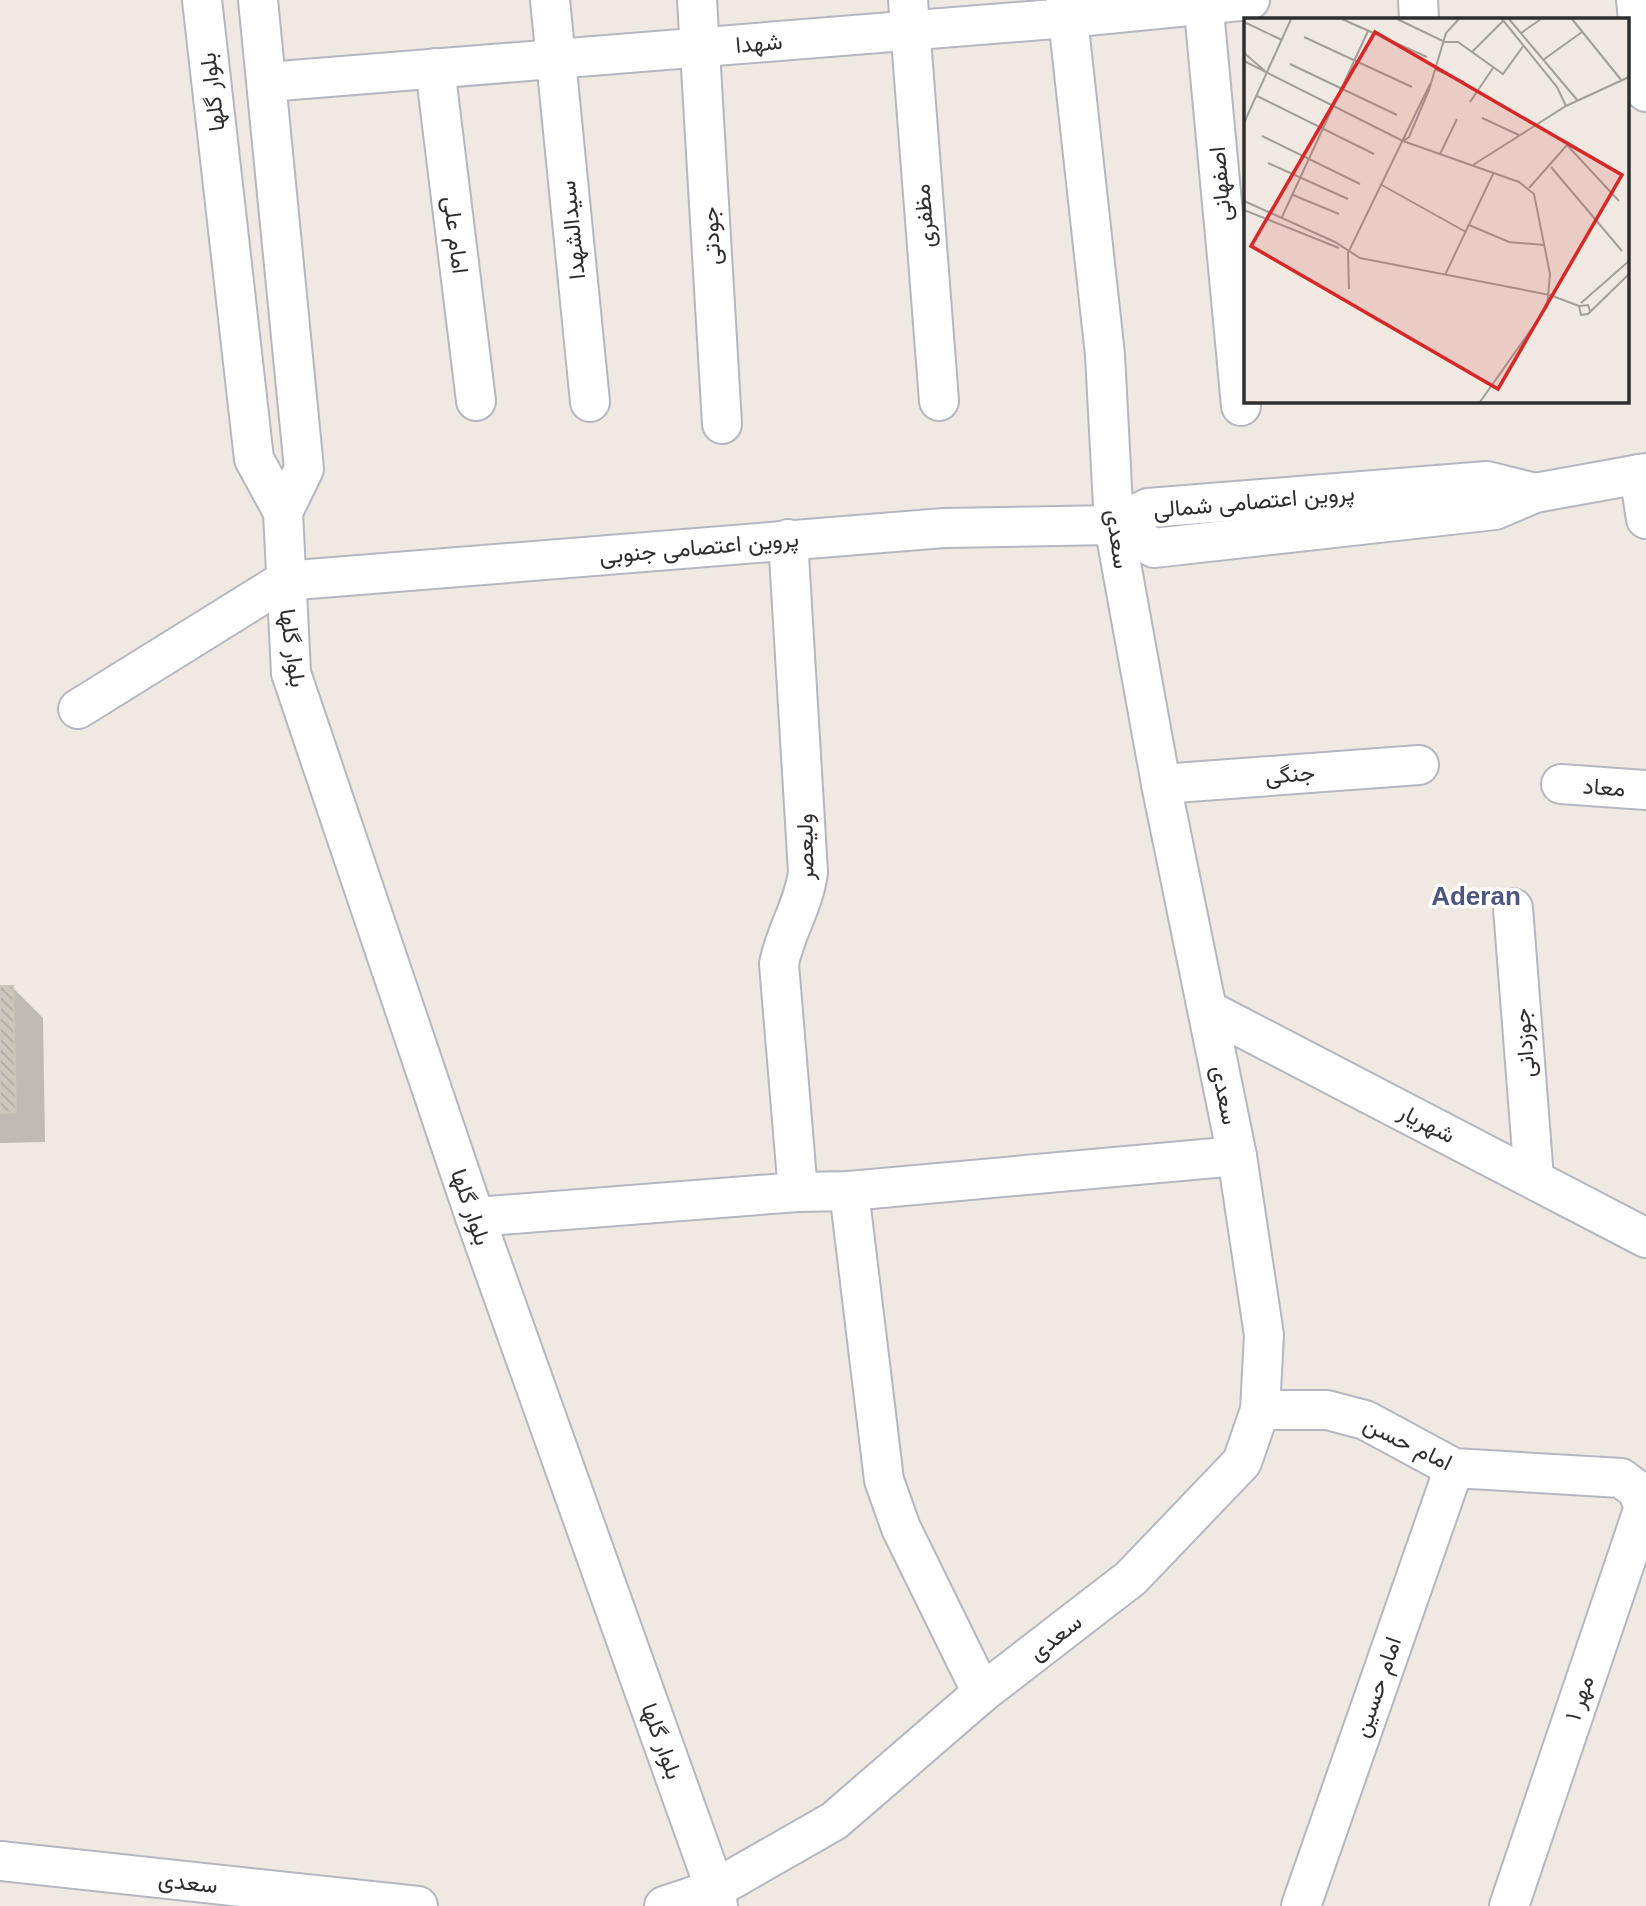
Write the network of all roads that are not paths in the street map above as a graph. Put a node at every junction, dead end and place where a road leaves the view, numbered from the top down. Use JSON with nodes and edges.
{"nodes":[{"id":1,"x":202,"y":0,"type":"edge"},
{"id":2,"x":258,"y":0,"type":"edge"},
{"id":3,"x":550,"y":0,"type":"edge"},
{"id":4,"x":696,"y":0,"type":"edge"},
{"id":5,"x":1250,"y":0,"type":"edge"},
{"id":6,"x":1418,"y":0,"type":"edge"},
{"id":7,"x":1636,"y":0,"type":"edge"},
{"id":8,"x":1203,"y":2,"type":"edge"},
{"id":9,"x":1067,"y":9,"type":"edge"},
{"id":10,"x":909,"y":15,"type":"edge"},
{"id":11,"x":1419,"y":18,"type":"edge"},
{"id":12,"x":701,"y":47,"type":"junction"},
{"id":13,"x":555,"y":59,"type":"junction"},
{"id":14,"x":435,"y":68,"type":"junction"},
{"id":15,"x":267,"y":82,"type":"junction"},
{"id":16,"x":1646,"y":92,"type":"edge"},
{"id":17,"x":476,"y":401,"type":"dead end"},
{"id":18,"x":939,"y":401,"type":"dead end"},
{"id":19,"x":590,"y":402,"type":"dead end"},
{"id":20,"x":1241,"y":406,"type":"dead end"},
{"id":21,"x":722,"y":424,"type":"dead end"},
{"id":22,"x":1642,"y":473,"type":"edge"},
{"id":23,"x":282,"y":512,"type":"junction"},
{"id":24,"x":1646,"y":519,"type":"edge"},
{"id":25,"x":1114,"y":525,"type":"junction"},
{"id":26,"x":788,"y":539,"type":"junction"},
{"id":27,"x":284,"y":580,"type":"junction"},
{"id":28,"x":78,"y":709,"type":"dead end"},
{"id":29,"x":1419,"y":765,"type":"dead end"},
{"id":30,"x":1161,"y":784,"type":"junction"},
{"id":31,"x":1561,"y":784,"type":"dead end"},
{"id":32,"x":1646,"y":790,"type":"edge"},
{"id":33,"x":1513,"y":908,"type":"dead end"},
{"id":34,"x":1208,"y":1010,"type":"junction"},
{"id":35,"x":1237,"y":1156,"type":"junction"},
{"id":36,"x":1534,"y":1178,"type":"junction"},
{"id":37,"x":849,"y":1191,"type":"junction"},
{"id":38,"x":798,"y":1192,"type":"junction"},
{"id":39,"x":475,"y":1217,"type":"junction"},
{"id":40,"x":1646,"y":1238,"type":"edge"},
{"id":41,"x":1260,"y":1410,"type":"junction"},
{"id":42,"x":1454,"y":1468,"type":"junction"},
{"id":43,"x":1637,"y":1490,"type":"joint"},
{"id":44,"x":982,"y":1693,"type":"junction"},
{"id":45,"x":0,"y":1861,"type":"edge"},
{"id":46,"x":716,"y":1898,"type":"edge"},
{"id":47,"x":418,"y":1906,"type":"edge"},
{"id":48,"x":664,"y":1906,"type":"edge"},
{"id":49,"x":1301,"y":1906,"type":"edge"},
{"id":50,"x":1509,"y":1906,"type":"edge"}],
"edges":[{"from":1,"to":23,"type":"street","name":"بلوار گلها"},
{"from":2,"to":15,"type":"street","name":"بلوار گلها"},
{"from":3,"to":13,"type":"street","name":"سیدالشهدا"},
{"from":4,"to":12,"type":"street","name":"جودتی"},
{"from":5,"to":8,"type":"street","name":"شهدا"},
{"from":6,"to":11,"type":"street"},
{"from":7,"to":16,"type":"street"},
{"from":8,"to":9,"type":"street","name":"شهدا"},
{"from":8,"to":20,"type":"street","name":"اصفهانی"},
{"from":9,"to":10,"type":"street","name":"شهدا"},
{"from":9,"to":25,"type":"street","name":"سعدی"},
{"from":10,"to":12,"type":"street","name":"شهدا"},
{"from":10,"to":18,"type":"street","name":"مظفری"},
{"from":12,"to":13,"type":"street","name":"شهدا"},
{"from":12,"to":21,"type":"street","name":"جودتی"},
{"from":13,"to":14,"type":"street","name":"شهدا"},
{"from":13,"to":19,"type":"street","name":"سیدالشهدا"},
{"from":14,"to":15,"type":"street","name":"شهدا"},
{"from":14,"to":17,"type":"street","name":"امام علی"},
{"from":15,"to":23,"type":"street","name":"بلوار گلها"},
{"from":22,"to":24,"type":"street"},
{"from":22,"to":25,"type":"street","name":"پروین اعتصامی شمالی"},
{"from":23,"to":27,"type":"street","name":"بلوار گلها"},
{"from":25,"to":26,"type":"street","name":"پروین اعتصامی جنوبی"},
{"from":25,"to":30,"type":"street","name":"سعدی"},
{"from":26,"to":27,"type":"street","name":"پروین اعتصامی جنوبی"},
{"from":26,"to":38,"type":"street","name":"ولیعصر"},
{"from":27,"to":28,"type":"street"},
{"from":27,"to":39,"type":"street","name":"بلوار گلها"},
{"from":29,"to":30,"type":"street","name":"جنگی"},
{"from":30,"to":34,"type":"street","name":"سعدی"},
{"from":31,"to":32,"type":"street","name":"معاد"},
{"from":33,"to":36,"type":"street","name":"جوزدانی"},
{"from":34,"to":35,"type":"street","name":"سعدی"},
{"from":34,"to":36,"type":"street","name":"شهریار"},
{"from":35,"to":37,"type":"street"},
{"from":35,"to":41,"type":"street","name":"سعدی"},
{"from":36,"to":40,"type":"street","name":"شهریار"},
{"from":37,"to":38,"type":"street"},
{"from":37,"to":44,"type":"street"},
{"from":38,"to":39,"type":"street"},
{"from":39,"to":46,"type":"street","name":"بلوار گلها"},
{"from":41,"to":42,"type":"street","name":"امام حسن"},
{"from":41,"to":44,"type":"street","name":"سعدی"},
{"from":42,"to":43,"type":"street","name":"امام حسن"},
{"from":42,"to":49,"type":"street","name":"امام حسین"},
{"from":43,"to":50,"type":"street","name":"مهر ۱"},
{"from":44,"to":46,"type":"street","name":"سعدی"},
{"from":45,"to":47,"type":"street","name":"سعدی"},
{"from":46,"to":48,"type":"street","name":"سعدی"}]}
